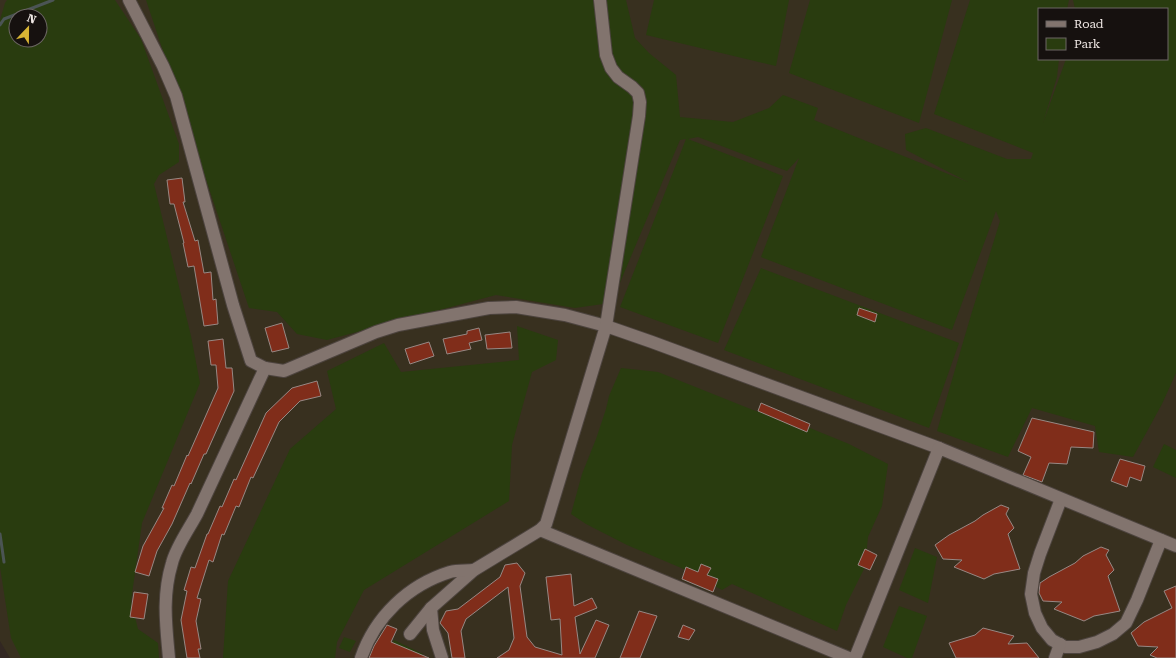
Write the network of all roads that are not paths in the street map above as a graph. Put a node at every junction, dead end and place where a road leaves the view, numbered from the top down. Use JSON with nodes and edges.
{"nodes":[{"id":1,"x":130,"y":0,"type":"edge"},
{"id":2,"x":600,"y":0,"type":"edge"},
{"id":3,"x":606,"y":326,"type":"junction"},
{"id":4,"x":265,"y":368,"type":"junction"},
{"id":5,"x":939,"y":448,"type":"junction"},
{"id":6,"x":1061,"y":499,"type":"junction"},
{"id":7,"x":540,"y":530,"type":"junction"},
{"id":8,"x":1161,"y":540,"type":"junction"},
{"id":9,"x":1176,"y":546,"type":"edge"},
{"id":10,"x":474,"y":570,"type":"junction"},
{"id":11,"x":431,"y":608,"type":"junction"},
{"id":12,"x":410,"y":634,"type":"dead end"},
{"id":13,"x":1060,"y":644,"type":"junction"},
{"id":14,"x":169,"y":658,"type":"edge"},
{"id":15,"x":361,"y":658,"type":"edge"},
{"id":16,"x":442,"y":658,"type":"edge"},
{"id":17,"x":849,"y":658,"type":"edge"},
{"id":18,"x":855,"y":658,"type":"edge"},
{"id":19,"x":1055,"y":658,"type":"edge"}],
"edges":[{"from":1,"to":4,"type":"street"},
{"from":2,"to":3,"type":"street"},
{"from":3,"to":4,"type":"street"},
{"from":3,"to":5,"type":"street"},
{"from":3,"to":7,"type":"street"},
{"from":4,"to":14,"type":"street"},
{"from":5,"to":6,"type":"street"},
{"from":5,"to":18,"type":"street"},
{"from":6,"to":8,"type":"street"},
{"from":6,"to":13,"type":"street"},
{"from":7,"to":10,"type":"street"},
{"from":7,"to":17,"type":"street"},
{"from":8,"to":9,"type":"street"},
{"from":8,"to":13,"type":"street"},
{"from":10,"to":11,"type":"street"},
{"from":10,"to":15,"type":"street"},
{"from":11,"to":12,"type":"street"},
{"from":11,"to":16,"type":"street"},
{"from":13,"to":19,"type":"street"}]}
